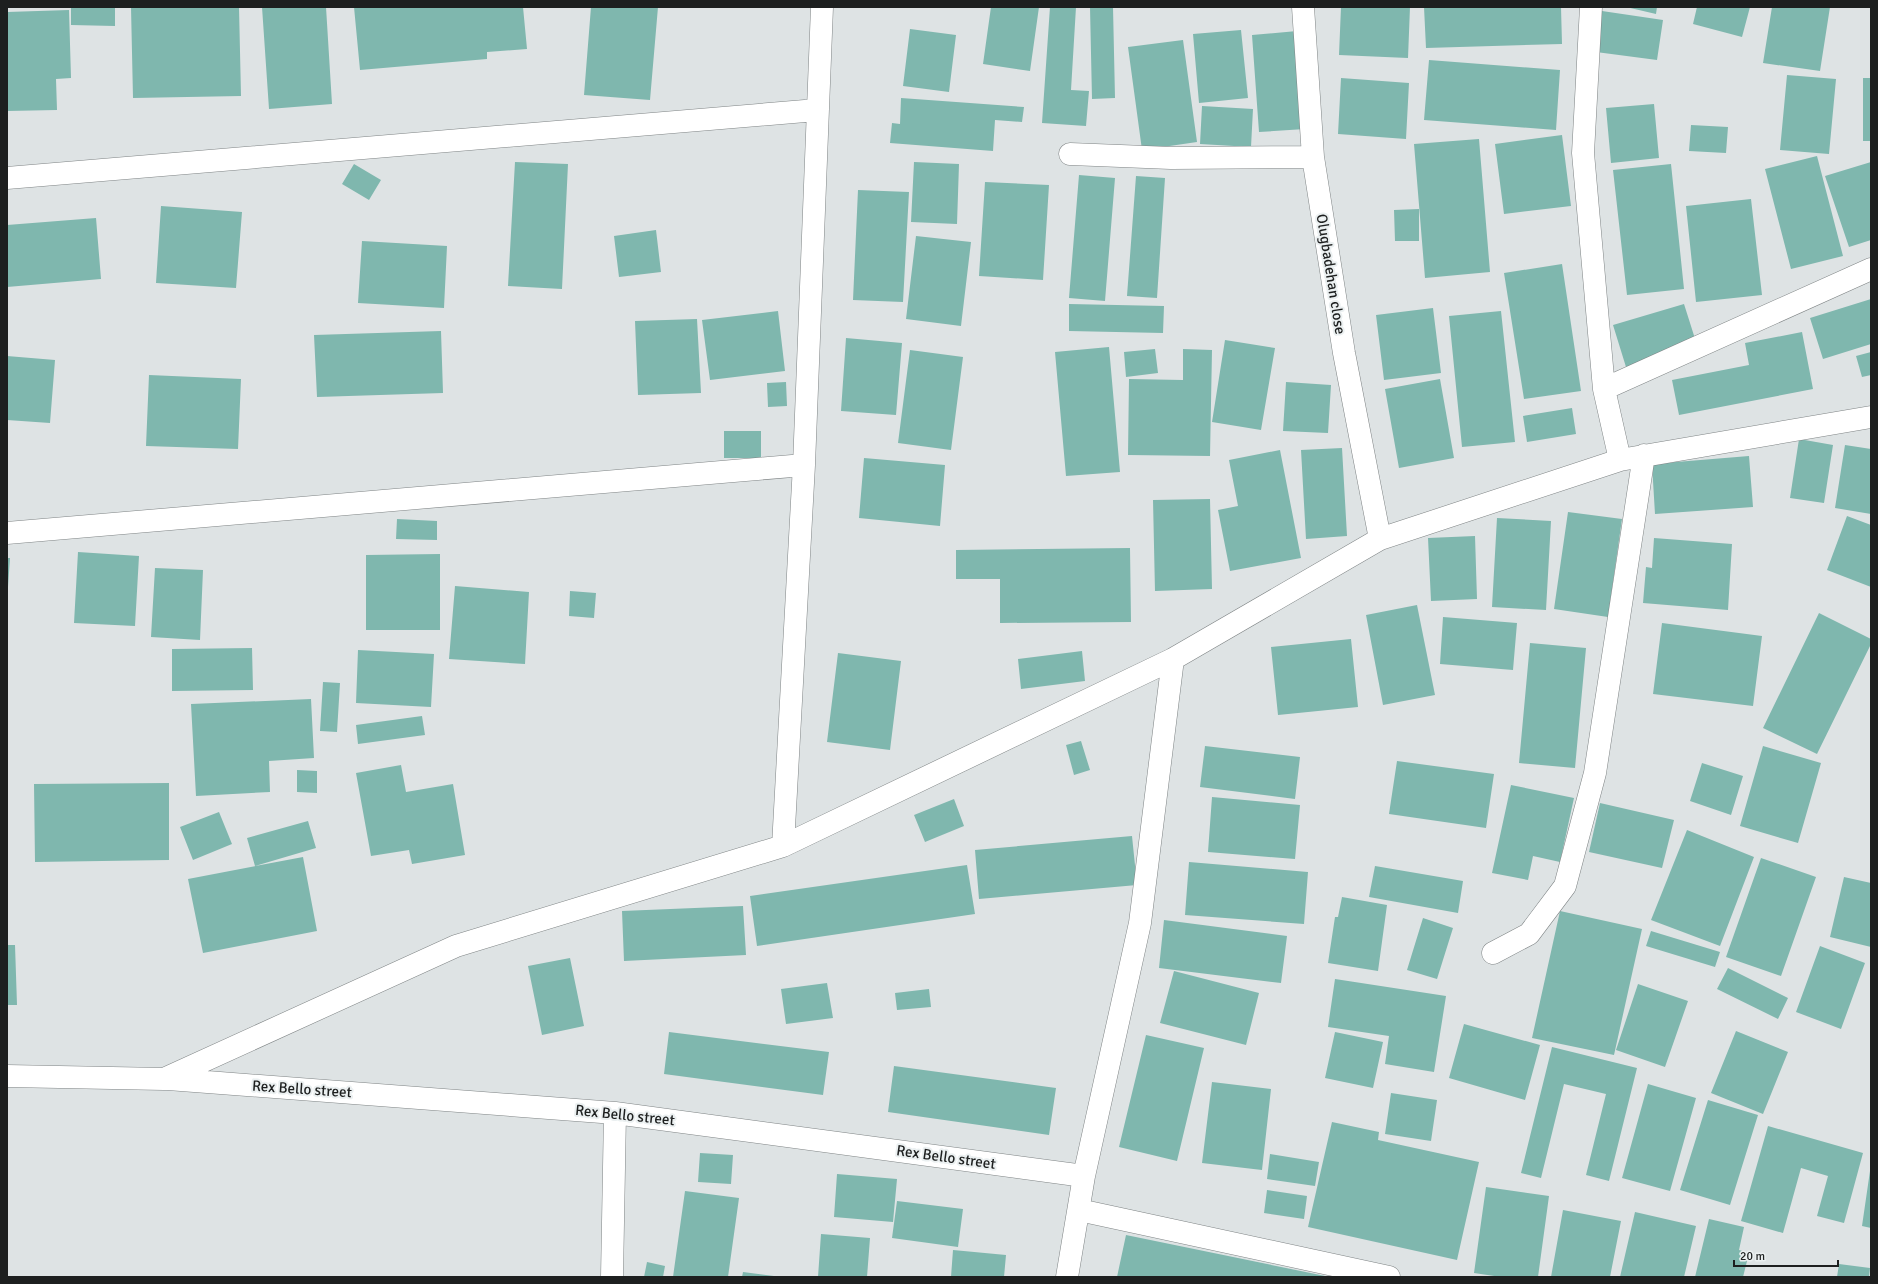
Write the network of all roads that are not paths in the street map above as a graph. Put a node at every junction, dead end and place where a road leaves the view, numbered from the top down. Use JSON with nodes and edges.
{"nodes":[{"id":1,"x":822,"y":7,"type":"edge"},
{"id":2,"x":1303,"y":7,"type":"edge"},
{"id":3,"x":1591,"y":7,"type":"edge"},
{"id":4,"x":817,"y":110,"type":"junction"},
{"id":5,"x":1070,"y":154,"type":"dead end"},
{"id":6,"x":1313,"y":157,"type":"junction"},
{"id":7,"x":7,"y":178,"type":"edge"},
{"id":8,"x":1871,"y":269,"type":"edge"},
{"id":9,"x":1604,"y":389,"type":"junction"},
{"id":10,"x":1871,"y":417,"type":"edge"},
{"id":11,"x":1644,"y":455,"type":"junction"},
{"id":12,"x":1620,"y":460,"type":"junction"},
{"id":13,"x":804,"y":465,"type":"junction"},
{"id":14,"x":7,"y":533,"type":"edge"},
{"id":15,"x":1380,"y":539,"type":"junction"},
{"id":16,"x":1173,"y":659,"type":"junction"},
{"id":17,"x":783,"y":846,"type":"junction"},
{"id":18,"x":1493,"y":953,"type":"dead end"},
{"id":19,"x":7,"y":1076,"type":"edge"},
{"id":20,"x":164,"y":1079,"type":"junction"},
{"id":21,"x":615,"y":1113,"type":"junction"},
{"id":22,"x":1084,"y":1176,"type":"junction"},
{"id":23,"x":1079,"y":1210,"type":"junction"},
{"id":24,"x":612,"y":1277,"type":"edge"},
{"id":25,"x":1067,"y":1277,"type":"edge"},
{"id":26,"x":1389,"y":1277,"type":"edge"}],
"edges":[{"from":1,"to":4,"type":"street"},
{"from":2,"to":6,"type":"street","name":"Olugbadehan close"},
{"from":3,"to":9,"type":"street"},
{"from":4,"to":7,"type":"street"},
{"from":4,"to":13,"type":"street"},
{"from":5,"to":6,"type":"street"},
{"from":6,"to":15,"type":"street","name":"Olugbadehan close"},
{"from":8,"to":9,"type":"street"},
{"from":9,"to":12,"type":"street"},
{"from":10,"to":11,"type":"street"},
{"from":11,"to":12,"type":"street"},
{"from":11,"to":18,"type":"street"},
{"from":12,"to":15,"type":"street"},
{"from":13,"to":14,"type":"street"},
{"from":13,"to":17,"type":"street"},
{"from":15,"to":16,"type":"street"},
{"from":16,"to":17,"type":"street"},
{"from":16,"to":22,"type":"street"},
{"from":17,"to":20,"type":"street"},
{"from":19,"to":20,"type":"street","name":"Rex Bello street"},
{"from":20,"to":21,"type":"street","name":"Rex Bello street"},
{"from":21,"to":22,"type":"street","name":"Rex Bello street"},
{"from":21,"to":24,"type":"street"},
{"from":22,"to":23,"type":"street"},
{"from":23,"to":25,"type":"street"},
{"from":23,"to":26,"type":"street"}]}
